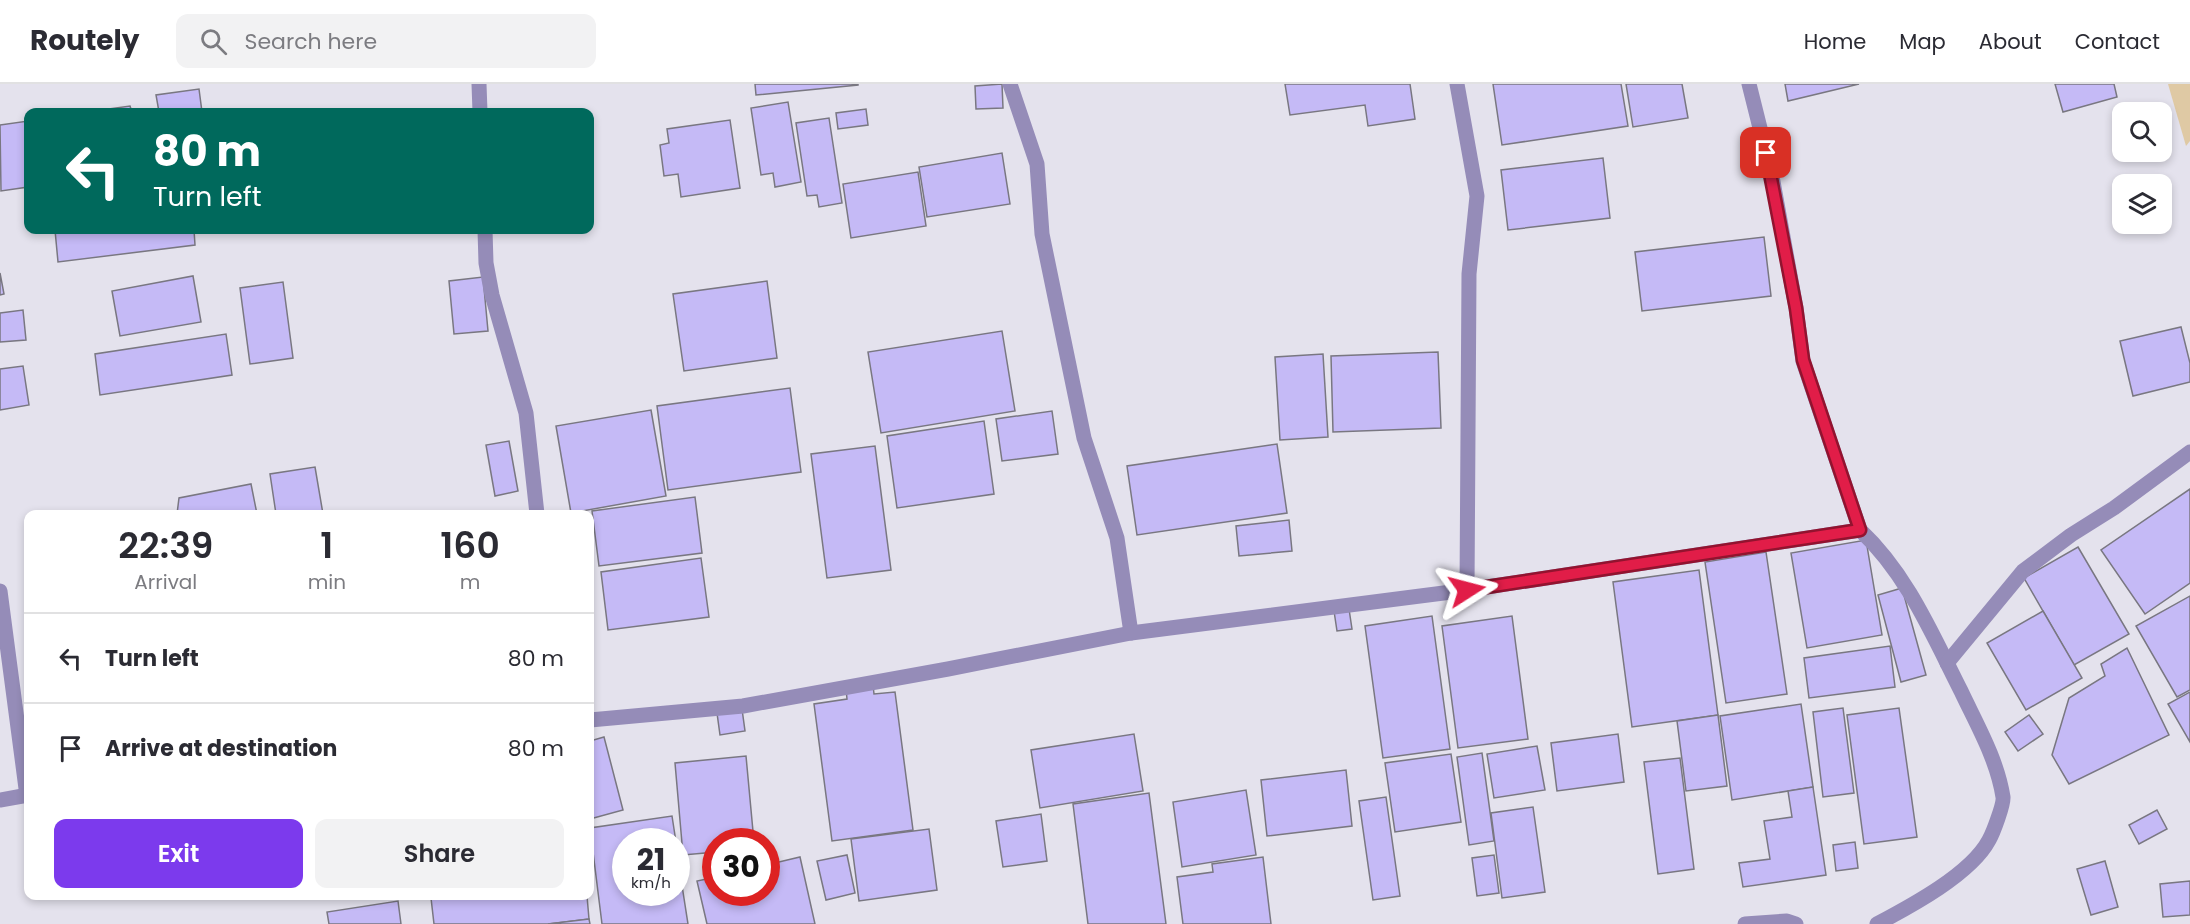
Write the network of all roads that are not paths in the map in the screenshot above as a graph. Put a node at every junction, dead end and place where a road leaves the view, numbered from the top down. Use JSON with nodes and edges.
{"nodes":[{"id":1,"x":479,"y":84,"type":"edge"},
{"id":2,"x":1010,"y":84,"type":"edge"},
{"id":3,"x":1457,"y":84,"type":"edge"},
{"id":4,"x":1749,"y":84,"type":"edge"},
{"id":5,"x":480,"y":108,"type":"edge"},
{"id":6,"x":485,"y":234,"type":"edge"},
{"id":7,"x":2190,"y":453,"type":"edge"},
{"id":8,"x":537,"y":510,"type":"edge"},
{"id":9,"x":1860,"y":530,"type":"junction"},
{"id":10,"x":1467,"y":590,"type":"junction"},
{"id":11,"x":0,"y":591,"type":"edge"},
{"id":12,"x":1131,"y":633,"type":"junction"},
{"id":13,"x":1947,"y":663,"type":"junction"},
{"id":14,"x":594,"y":720,"type":"edge"},
{"id":15,"x":24,"y":766,"type":"edge"},
{"id":16,"x":24,"y":796,"type":"edge"},
{"id":17,"x":0,"y":800,"type":"edge"},
{"id":18,"x":1745,"y":924,"type":"edge"},
{"id":19,"x":1796,"y":924,"type":"edge"},
{"id":20,"x":1877,"y":924,"type":"edge"}],
"edges":[{"from":1,"to":5,"type":"street"},
{"from":2,"to":12,"type":"street"},
{"from":3,"to":10,"type":"street"},
{"from":4,"to":9,"type":"street"},
{"from":6,"to":8,"type":"street"},
{"from":7,"to":13,"type":"street"},
{"from":9,"to":10,"type":"street"},
{"from":9,"to":13,"type":"street"},
{"from":10,"to":12,"type":"street"},
{"from":11,"to":15,"type":"street"},
{"from":12,"to":14,"type":"street"},
{"from":13,"to":20,"type":"street"},
{"from":16,"to":17,"type":"street"},
{"from":18,"to":19,"type":"street"}]}
